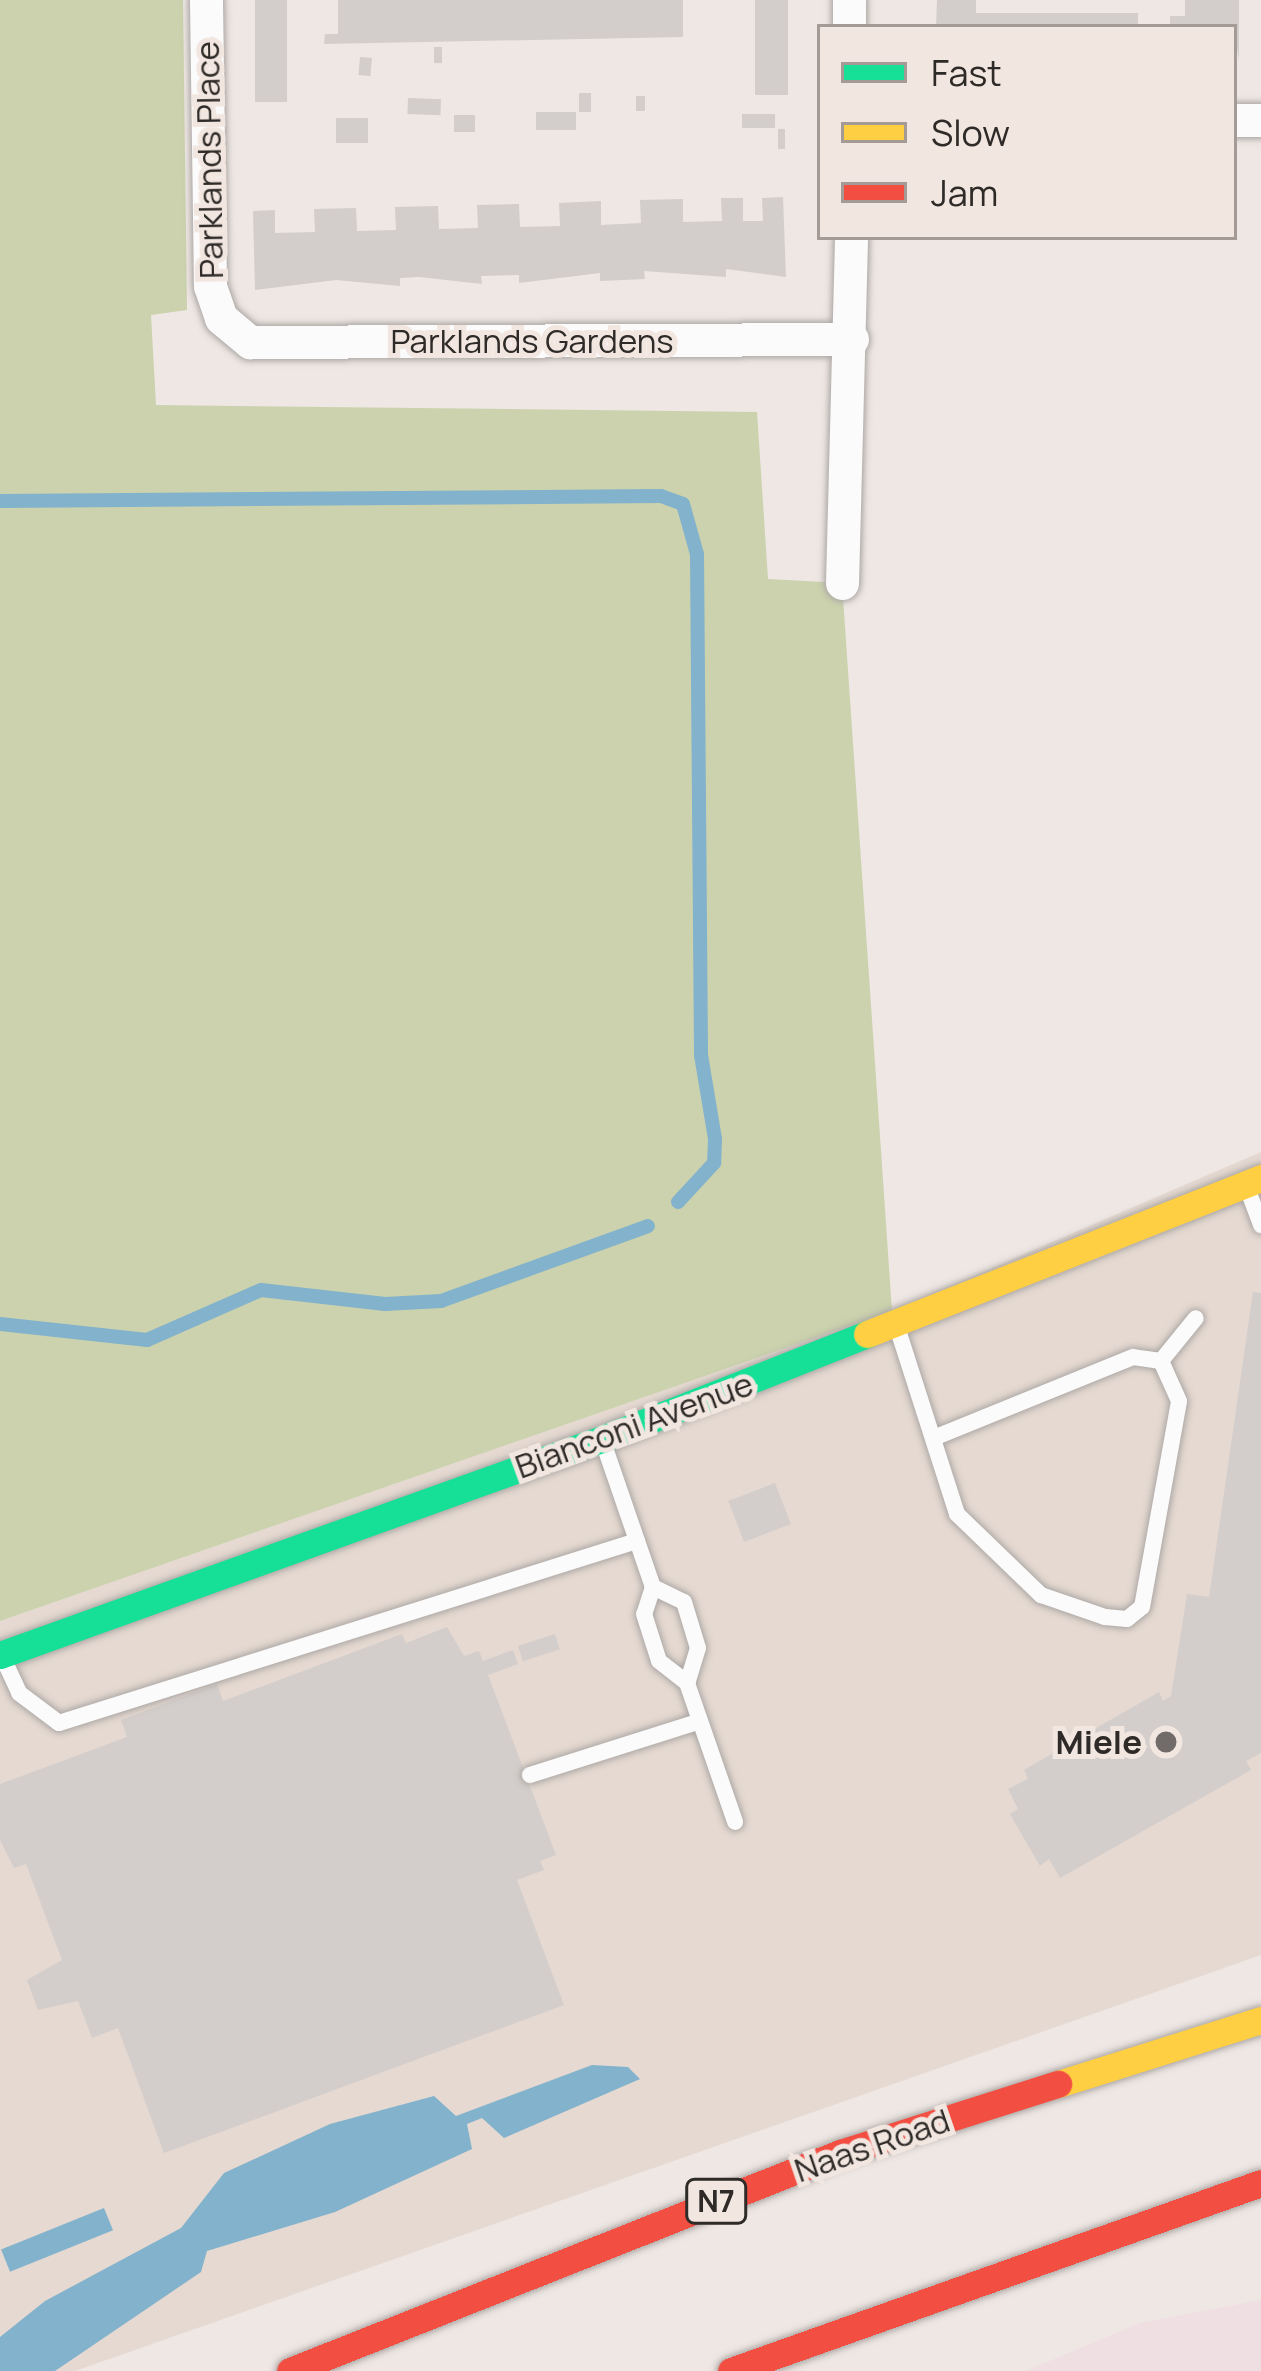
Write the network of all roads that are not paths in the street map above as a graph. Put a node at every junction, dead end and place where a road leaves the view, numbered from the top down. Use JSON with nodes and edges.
{"nodes":[{"id":1,"x":206,"y":0,"type":"edge"},
{"id":2,"x":851,"y":240,"type":"edge"},
{"id":3,"x":221,"y":318,"type":"joint"},
{"id":4,"x":852,"y":340,"type":"junction"},
{"id":5,"x":842,"y":583,"type":"dead end"},
{"id":6,"x":1253,"y":1181,"type":"edge"},
{"id":7,"x":1261,"y":1225,"type":"edge"},
{"id":8,"x":1196,"y":1318,"type":"dead end"},
{"id":9,"x":896,"y":1326,"type":"junction"},
{"id":10,"x":1161,"y":1361,"type":"junction"},
{"id":11,"x":934,"y":1438,"type":"junction"},
{"id":12,"x":602,"y":1439,"type":"junction"},
{"id":13,"x":637,"y":1540,"type":"junction"},
{"id":14,"x":653,"y":1587,"type":"junction"},
{"id":15,"x":1,"y":1655,"type":"edge"},
{"id":16,"x":687,"y":1683,"type":"junction"},
{"id":17,"x":700,"y":1721,"type":"junction"},
{"id":18,"x":530,"y":1774,"type":"dead end"},
{"id":19,"x":735,"y":1822,"type":"dead end"},
{"id":20,"x":1261,"y":2001,"type":"edge"},
{"id":21,"x":1261,"y":2020,"type":"edge"},
{"id":22,"x":1151,"y":2054,"type":"junction"},
{"id":23,"x":1261,"y":2182,"type":"edge"},
{"id":24,"x":1170,"y":2248,"type":"dead end"},
{"id":25,"x":807,"y":2339,"type":"junction"},
{"id":26,"x":290,"y":2371,"type":"edge"},
{"id":27,"x":731,"y":2371,"type":"edge"}],
"edges":[{"from":1,"to":3,"type":"street","name":"Parklands Place"},
{"from":2,"to":4,"type":"street"},
{"from":3,"to":4,"type":"street","name":"Parklands Gardens"},
{"from":4,"to":5,"type":"street"},
{"from":6,"to":7,"type":"lane"},
{"from":6,"to":9,"type":"main road","name":"Bianconi Avenue"},
{"from":8,"to":10,"type":"lane"},
{"from":9,"to":11,"type":"lane"},
{"from":9,"to":12,"type":"main road","name":"Bianconi Avenue"},
{"from":10,"to":11,"type":"lane"},
{"from":10,"to":11,"type":"lane"},
{"from":12,"to":13,"type":"lane"},
{"from":12,"to":15,"type":"main road","name":"Bianconi Avenue"},
{"from":13,"to":14,"type":"lane"},
{"from":13,"to":15,"type":"lane"},
{"from":14,"to":16,"type":"lane"},
{"from":14,"to":16,"type":"lane"},
{"from":16,"to":17,"type":"lane"},
{"from":17,"to":18,"type":"lane"},
{"from":17,"to":19,"type":"lane"},
{"from":20,"to":22,"type":"main road","number":"N7"},
{"from":21,"to":22,"type":"main road","name":"Naas Road","number":"N7"},
{"from":22,"to":26,"type":"main road","name":"Naas Road","number":"N7"},
{"from":23,"to":25,"type":"main road"},
{"from":24,"to":25,"type":"main road"},
{"from":25,"to":27,"type":"main road"}]}
